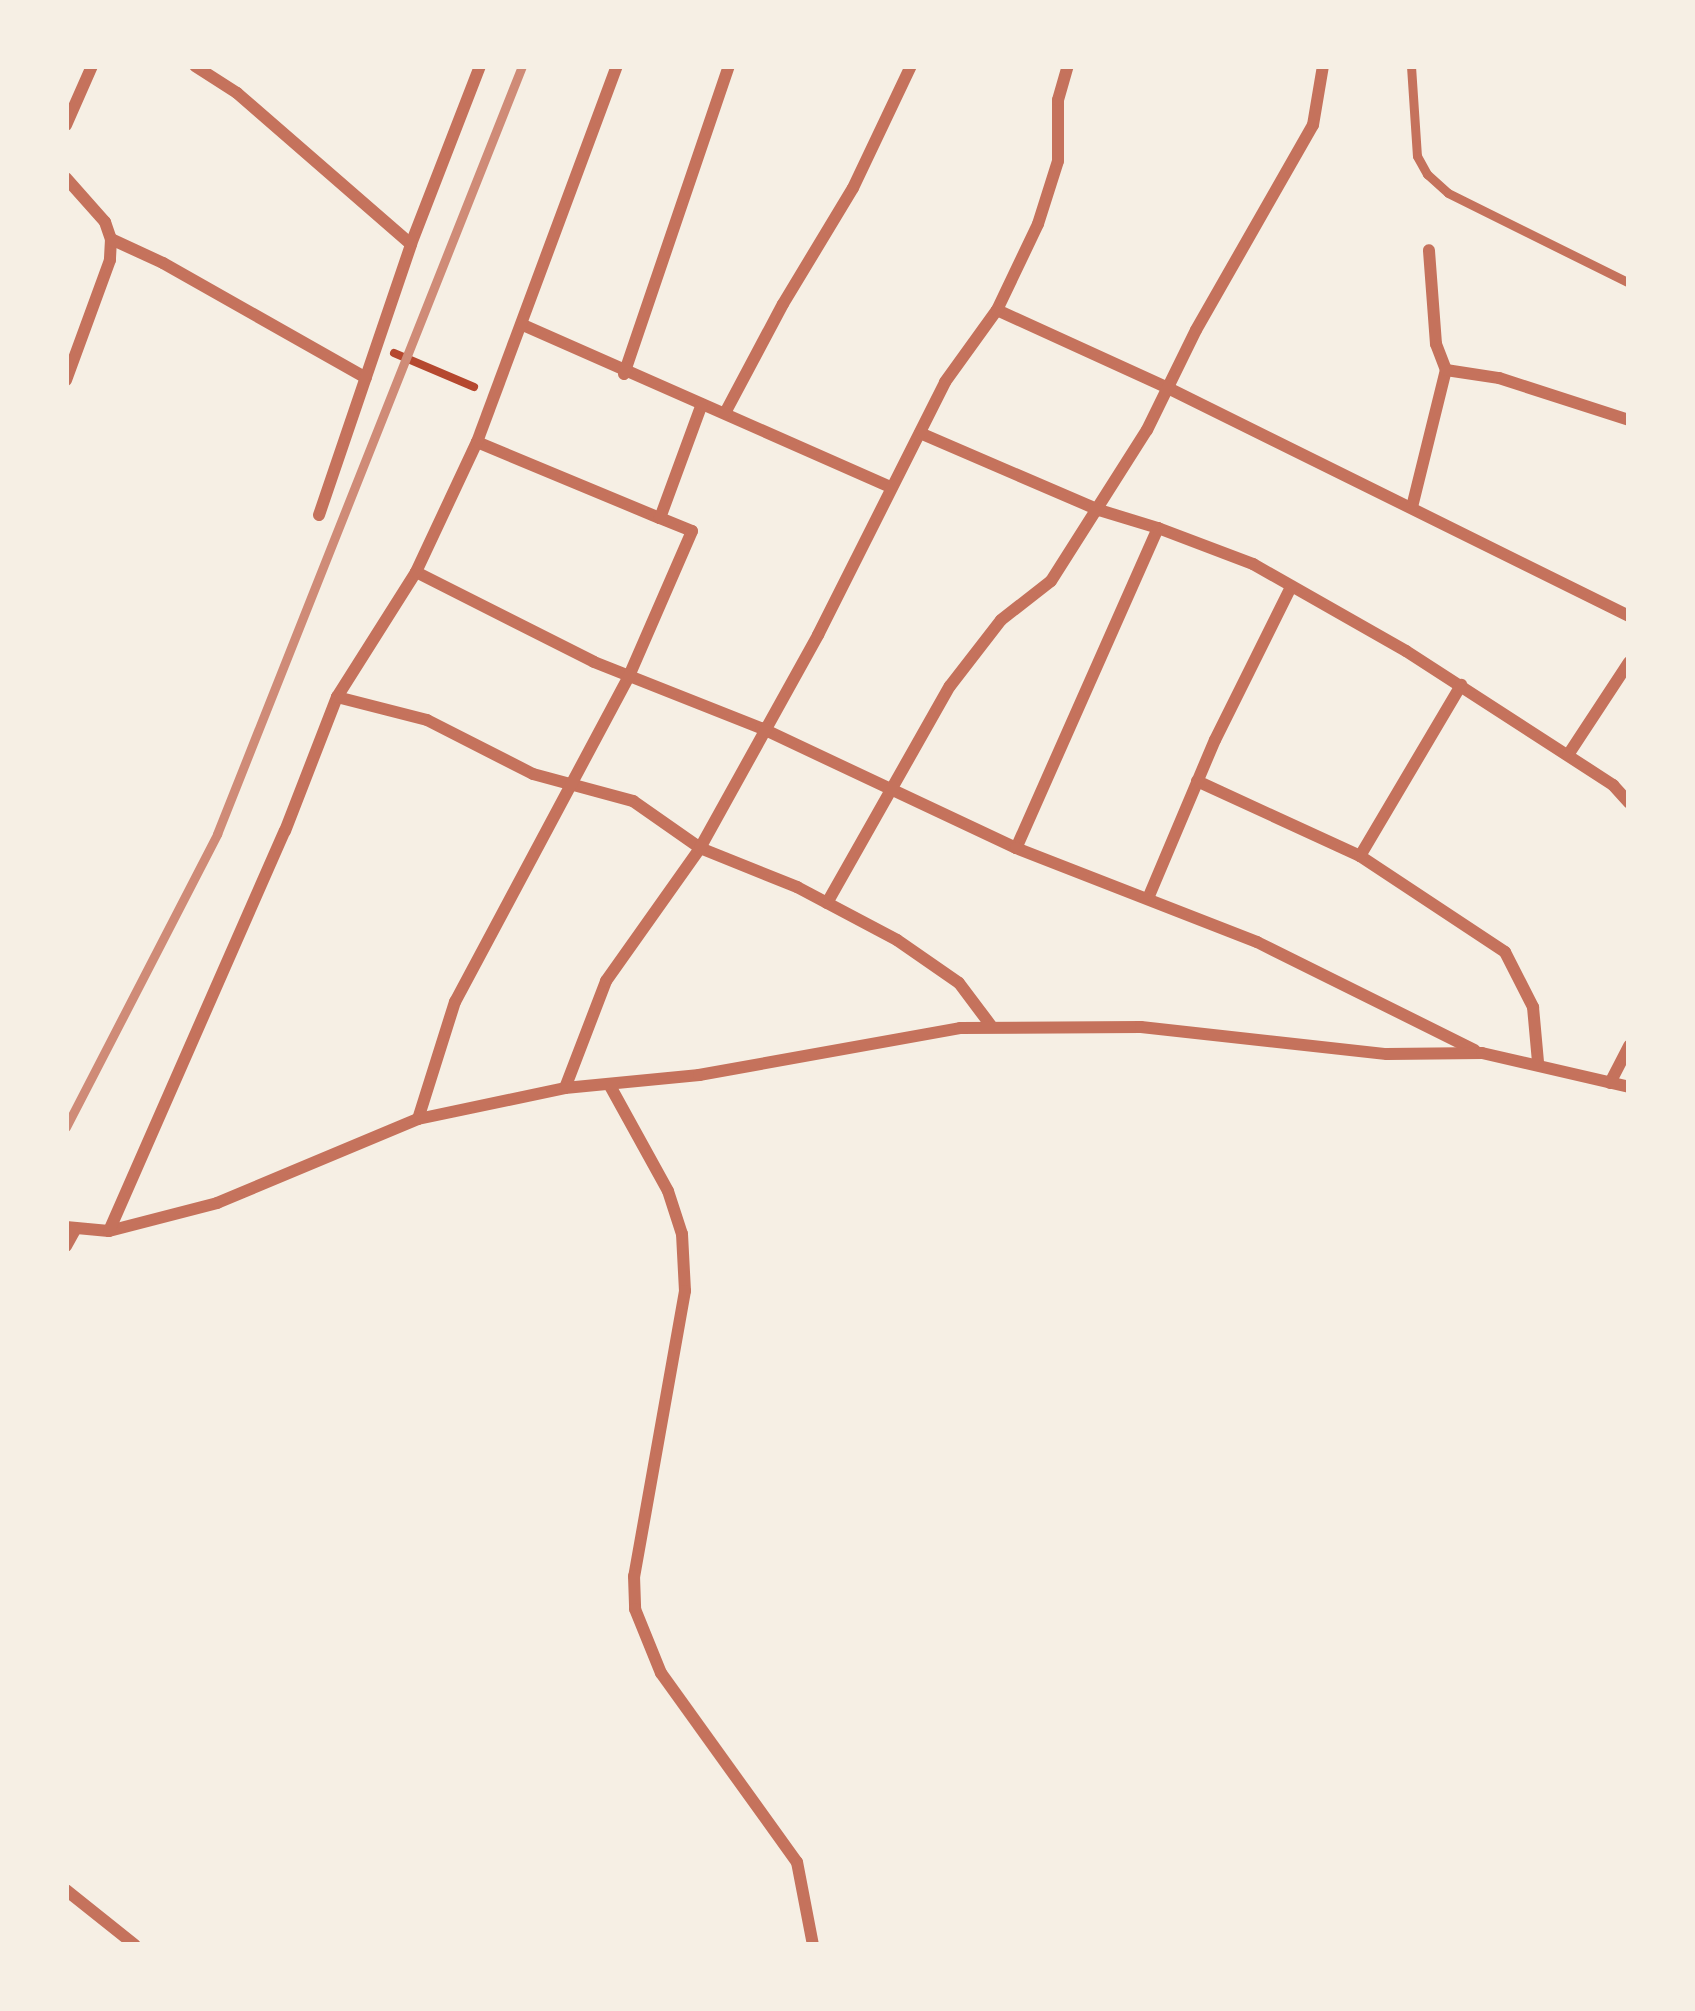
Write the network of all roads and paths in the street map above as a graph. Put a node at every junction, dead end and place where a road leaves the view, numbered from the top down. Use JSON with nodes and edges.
{"nodes":[{"id":1,"x":92,"y":66,"type":"edge"},
{"id":2,"x":196,"y":66,"type":"edge"},
{"id":3,"x":480,"y":66,"type":"edge"},
{"id":4,"x":617,"y":66,"type":"edge"},
{"id":5,"x":729,"y":66,"type":"edge"},
{"id":6,"x":911,"y":66,"type":"edge"},
{"id":7,"x":1068,"y":66,"type":"edge"},
{"id":8,"x":1323,"y":66,"type":"edge"},
{"id":9,"x":1411,"y":66,"type":"edge"},
{"id":10,"x":66,"y":125,"type":"edge"},
{"id":11,"x":66,"y":178,"type":"edge"},
{"id":12,"x":110,"y":239,"type":"junction"},
{"id":13,"x":411,"y":244,"type":"junction"},
{"id":14,"x":1429,"y":250,"type":"dead end"},
{"id":15,"x":1629,"y":283,"type":"edge"},
{"id":16,"x":997,"y":310,"type":"junction"},
{"id":17,"x":523,"y":325,"type":"junction"},
{"id":18,"x":376,"y":345,"type":"junction"},
{"id":19,"x":1446,"y":370,"type":"junction"},
{"id":20,"x":624,"y":374,"type":"junction"},
{"id":21,"x":366,"y":378,"type":"junction"},
{"id":22,"x":66,"y":380,"type":"edge"},
{"id":23,"x":1168,"y":388,"type":"junction"},
{"id":24,"x":496,"y":396,"type":"junction"},
{"id":25,"x":702,"y":404,"type":"junction"},
{"id":26,"x":725,"y":413,"type":"junction"},
{"id":27,"x":1629,"y":420,"type":"edge"},
{"id":28,"x":920,"y":433,"type":"junction"},
{"id":29,"x":477,"y":442,"type":"junction"},
{"id":30,"x":888,"y":486,"type":"junction"},
{"id":31,"x":1412,"y":507,"type":"junction"},
{"id":32,"x":1099,"y":510,"type":"junction"},
{"id":33,"x":319,"y":515,"type":"dead end"},
{"id":34,"x":660,"y":518,"type":"junction"},
{"id":35,"x":1158,"y":528,"type":"junction"},
{"id":36,"x":416,"y":572,"type":"junction"},
{"id":37,"x":1291,"y":587,"type":"junction"},
{"id":38,"x":1629,"y":616,"type":"edge"},
{"id":39,"x":1629,"y":662,"type":"edge"},
{"id":40,"x":629,"y":676,"type":"junction"},
{"id":41,"x":1461,"y":685,"type":"junction"},
{"id":42,"x":338,"y":697,"type":"junction"},
{"id":43,"x":761,"y":728,"type":"junction"},
{"id":44,"x":1568,"y":755,"type":"junction"},
{"id":45,"x":1197,"y":781,"type":"junction"},
{"id":46,"x":568,"y":785,"type":"junction"},
{"id":47,"x":888,"y":791,"type":"junction"},
{"id":48,"x":1629,"y":803,"type":"edge"},
{"id":49,"x":700,"y":848,"type":"junction"},
{"id":50,"x":1016,"y":848,"type":"junction"},
{"id":51,"x":1360,"y":856,"type":"junction"},
{"id":52,"x":1149,"y":896,"type":"junction"},
{"id":53,"x":827,"y":903,"type":"junction"},
{"id":54,"x":992,"y":1027,"type":"junction"},
{"id":55,"x":1629,"y":1046,"type":"edge"},
{"id":56,"x":1481,"y":1053,"type":"junction"},
{"id":57,"x":1538,"y":1062,"type":"junction"},
{"id":58,"x":1610,"y":1083,"type":"junction"},
{"id":59,"x":609,"y":1084,"type":"junction"},
{"id":60,"x":1629,"y":1087,"type":"edge"},
{"id":61,"x":565,"y":1088,"type":"junction"},
{"id":62,"x":418,"y":1119,"type":"junction"},
{"id":63,"x":70,"y":1228,"type":"edge"},
{"id":64,"x":109,"y":1231,"type":"junction"},
{"id":65,"x":66,"y":1246,"type":"edge"},
{"id":66,"x":66,"y":1890,"type":"edge"},
{"id":67,"x":135,"y":1945,"type":"edge"},
{"id":68,"x":813,"y":1945,"type":"edge"}],
"edges":[{"from":1,"to":10,"type":"street"},
{"from":2,"to":13,"type":"street"},
{"from":3,"to":13,"type":"street"},
{"from":4,"to":17,"type":"street"},
{"from":5,"to":20,"type":"street"},
{"from":6,"to":26,"type":"street"},
{"from":7,"to":16,"type":"street"},
{"from":8,"to":23,"type":"street"},
{"from":9,"to":15,"type":"lane"},
{"from":11,"to":12,"type":"street"},
{"from":12,"to":21,"type":"street"},
{"from":12,"to":22,"type":"street"},
{"from":13,"to":18,"type":"street"},
{"from":14,"to":19,"type":"street"},
{"from":16,"to":23,"type":"street"},
{"from":16,"to":28,"type":"street"},
{"from":17,"to":20,"type":"street"},
{"from":17,"to":24,"type":"street"},
{"from":18,"to":21,"type":"street"},
{"from":18,"to":24,"type":"path"},
{"from":19,"to":27,"type":"street"},
{"from":19,"to":31,"type":"street"},
{"from":20,"to":25,"type":"street"},
{"from":21,"to":33,"type":"street"},
{"from":23,"to":31,"type":"street"},
{"from":23,"to":32,"type":"street"},
{"from":24,"to":29,"type":"street"},
{"from":25,"to":26,"type":"street"},
{"from":25,"to":34,"type":"street"},
{"from":26,"to":30,"type":"street"},
{"from":28,"to":30,"type":"street"},
{"from":28,"to":32,"type":"street"},
{"from":29,"to":34,"type":"street"},
{"from":29,"to":36,"type":"street"},
{"from":30,"to":43,"type":"street"},
{"from":31,"to":38,"type":"street"},
{"from":32,"to":35,"type":"street"},
{"from":32,"to":47,"type":"street"},
{"from":34,"to":40,"type":"street"},
{"from":35,"to":37,"type":"street"},
{"from":35,"to":50,"type":"street"},
{"from":36,"to":40,"type":"street"},
{"from":36,"to":42,"type":"street"},
{"from":37,"to":41,"type":"street"},
{"from":37,"to":45,"type":"street"},
{"from":39,"to":44,"type":"street"},
{"from":40,"to":43,"type":"street"},
{"from":40,"to":46,"type":"street"},
{"from":41,"to":44,"type":"street"},
{"from":41,"to":51,"type":"street"},
{"from":42,"to":46,"type":"street"},
{"from":42,"to":64,"type":"street"},
{"from":43,"to":47,"type":"street"},
{"from":43,"to":49,"type":"street"},
{"from":44,"to":48,"type":"street"},
{"from":45,"to":51,"type":"street"},
{"from":45,"to":52,"type":"street"},
{"from":46,"to":49,"type":"street"},
{"from":46,"to":62,"type":"street"},
{"from":47,"to":50,"type":"street"},
{"from":47,"to":53,"type":"street"},
{"from":49,"to":53,"type":"street"},
{"from":49,"to":61,"type":"street"},
{"from":50,"to":52,"type":"street"},
{"from":51,"to":57,"type":"street"},
{"from":52,"to":56,"type":"street"},
{"from":53,"to":54,"type":"street"},
{"from":54,"to":56,"type":"street"},
{"from":54,"to":59,"type":"street"},
{"from":55,"to":58,"type":"street"},
{"from":56,"to":57,"type":"street"},
{"from":57,"to":58,"type":"street"},
{"from":58,"to":60,"type":"street"},
{"from":59,"to":61,"type":"street"},
{"from":59,"to":68,"type":"street"},
{"from":61,"to":62,"type":"street"},
{"from":62,"to":64,"type":"street"},
{"from":63,"to":64,"type":"street"},
{"from":63,"to":65,"type":"street"},
{"from":66,"to":67,"type":"street"}]}
